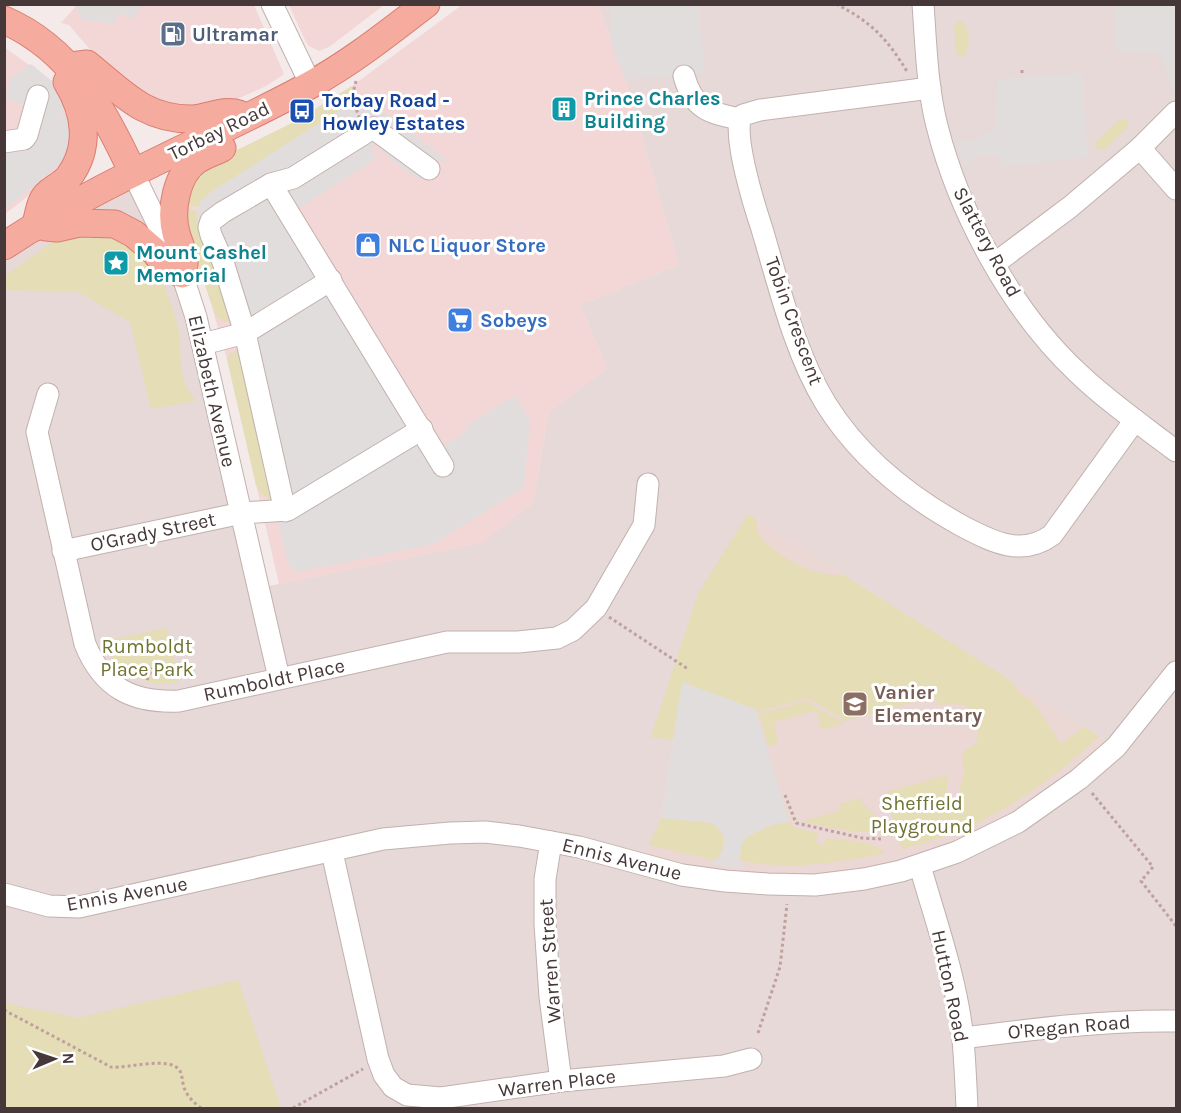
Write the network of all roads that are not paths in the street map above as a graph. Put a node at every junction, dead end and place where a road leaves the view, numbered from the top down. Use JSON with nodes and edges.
{"nodes":[{"id":1,"x":273,"y":4,"type":"edge"},
{"id":2,"x":426,"y":4,"type":"edge"},
{"id":3,"x":922,"y":4,"type":"edge"},
{"id":4,"x":4,"y":20,"type":"edge"},
{"id":5,"x":70,"y":66,"type":"junction"},
{"id":6,"x":684,"y":76,"type":"dead end"},
{"id":7,"x":311,"y":85,"type":"junction"},
{"id":8,"x":930,"y":88,"type":"junction"},
{"id":9,"x":38,"y":96,"type":"dead end"},
{"id":10,"x":1176,"y":112,"type":"edge"},
{"id":11,"x":248,"y":118,"type":"junction"},
{"id":12,"x":740,"y":119,"type":"junction"},
{"id":13,"x":4,"y":142,"type":"edge"},
{"id":14,"x":1140,"y":148,"type":"junction"},
{"id":15,"x":429,"y":169,"type":"dead end"},
{"id":16,"x":133,"y":173,"type":"junction"},
{"id":17,"x":271,"y":184,"type":"junction"},
{"id":18,"x":1176,"y":189,"type":"edge"},
{"id":19,"x":35,"y":227,"type":"junction"},
{"id":20,"x":4,"y":246,"type":"edge"},
{"id":21,"x":994,"y":264,"type":"junction"},
{"id":22,"x":182,"y":274,"type":"junction"},
{"id":23,"x":331,"y":280,"type":"junction"},
{"id":24,"x":245,"y":333,"type":"junction"},
{"id":25,"x":203,"y":344,"type":"junction"},
{"id":26,"x":48,"y":394,"type":"dead end"},
{"id":27,"x":1135,"y":420,"type":"junction"},
{"id":28,"x":422,"y":429,"type":"junction"},
{"id":29,"x":1176,"y":451,"type":"edge"},
{"id":30,"x":443,"y":466,"type":"dead end"},
{"id":31,"x":648,"y":484,"type":"dead end"},
{"id":32,"x":285,"y":511,"type":"junction"},
{"id":33,"x":242,"y":513,"type":"junction"},
{"id":34,"x":63,"y":551,"type":"junction"},
{"id":35,"x":1176,"y":672,"type":"edge"},
{"id":36,"x":279,"y":678,"type":"junction"},
{"id":37,"x":551,"y":842,"type":"junction"},
{"id":38,"x":332,"y":852,"type":"junction"},
{"id":39,"x":920,"y":866,"type":"junction"},
{"id":40,"x":4,"y":894,"type":"edge"},
{"id":41,"x":1176,"y":1021,"type":"edge"},
{"id":42,"x":963,"y":1038,"type":"junction"},
{"id":43,"x":751,"y":1059,"type":"dead end"},
{"id":44,"x":561,"y":1081,"type":"junction"},
{"id":45,"x":967,"y":1108,"type":"edge"}],
"edges":[{"from":1,"to":7,"type":"street"},
{"from":2,"to":7,"type":"main road","name":"Torbay Road"},
{"from":3,"to":8,"type":"street","name":"Slattery Road"},
{"from":4,"to":5,"type":"main road","name":"Elizabeth Avenue"},
{"from":5,"to":11,"type":"main road"},
{"from":5,"to":16,"type":"main road","name":"Elizabeth Avenue"},
{"from":5,"to":19,"type":"main road"},
{"from":6,"to":12,"type":"street"},
{"from":7,"to":11,"type":"main road","name":"Torbay Road"},
{"from":8,"to":12,"type":"street"},
{"from":8,"to":21,"type":"street","name":"Slattery Road"},
{"from":9,"to":13,"type":"street"},
{"from":10,"to":14,"type":"street"},
{"from":11,"to":16,"type":"main road","name":"Torbay Road"},
{"from":11,"to":22,"type":"main road"},
{"from":12,"to":27,"type":"street","name":"Tobin Crescent"},
{"from":14,"to":18,"type":"street"},
{"from":14,"to":21,"type":"street"},
{"from":15,"to":17,"type":"street"},
{"from":16,"to":19,"type":"main road","name":"Torbay Road"},
{"from":16,"to":22,"type":"street","name":"Elizabeth Avenue"},
{"from":17,"to":23,"type":"street"},
{"from":17,"to":24,"type":"street"},
{"from":19,"to":20,"type":"main road","name":"Torbay Road"},
{"from":19,"to":22,"type":"main road"},
{"from":21,"to":27,"type":"street","name":"Slattery Road"},
{"from":22,"to":25,"type":"street","name":"Elizabeth Avenue"},
{"from":23,"to":24,"type":"street"},
{"from":23,"to":28,"type":"street"},
{"from":24,"to":25,"type":"street"},
{"from":24,"to":32,"type":"street"},
{"from":25,"to":33,"type":"street","name":"Elizabeth Avenue"},
{"from":26,"to":34,"type":"street","name":"Rumboldt Place"},
{"from":27,"to":29,"type":"street","name":"Slattery Road"},
{"from":28,"to":30,"type":"street"},
{"from":28,"to":32,"type":"street"},
{"from":31,"to":36,"type":"street","name":"Rumboldt Place"},
{"from":32,"to":33,"type":"street","name":"O'Grady Street"},
{"from":33,"to":34,"type":"street","name":"O'Grady Street"},
{"from":33,"to":36,"type":"street","name":"Elizabeth Avenue"},
{"from":34,"to":36,"type":"street","name":"Rumboldt Place"},
{"from":35,"to":39,"type":"street","name":"Ennis Avenue"},
{"from":37,"to":38,"type":"street","name":"Ennis Avenue"},
{"from":37,"to":39,"type":"street","name":"Ennis Avenue"},
{"from":37,"to":44,"type":"street","name":"Warren Street"},
{"from":38,"to":40,"type":"street","name":"Ennis Avenue"},
{"from":38,"to":44,"type":"street","name":"Warren Place"},
{"from":39,"to":42,"type":"street","name":"Hutton Road"},
{"from":41,"to":42,"type":"street","name":"O'Regan Road"},
{"from":42,"to":45,"type":"street","name":"Hutton Road"},
{"from":43,"to":44,"type":"street","name":"Warren Place"}]}
